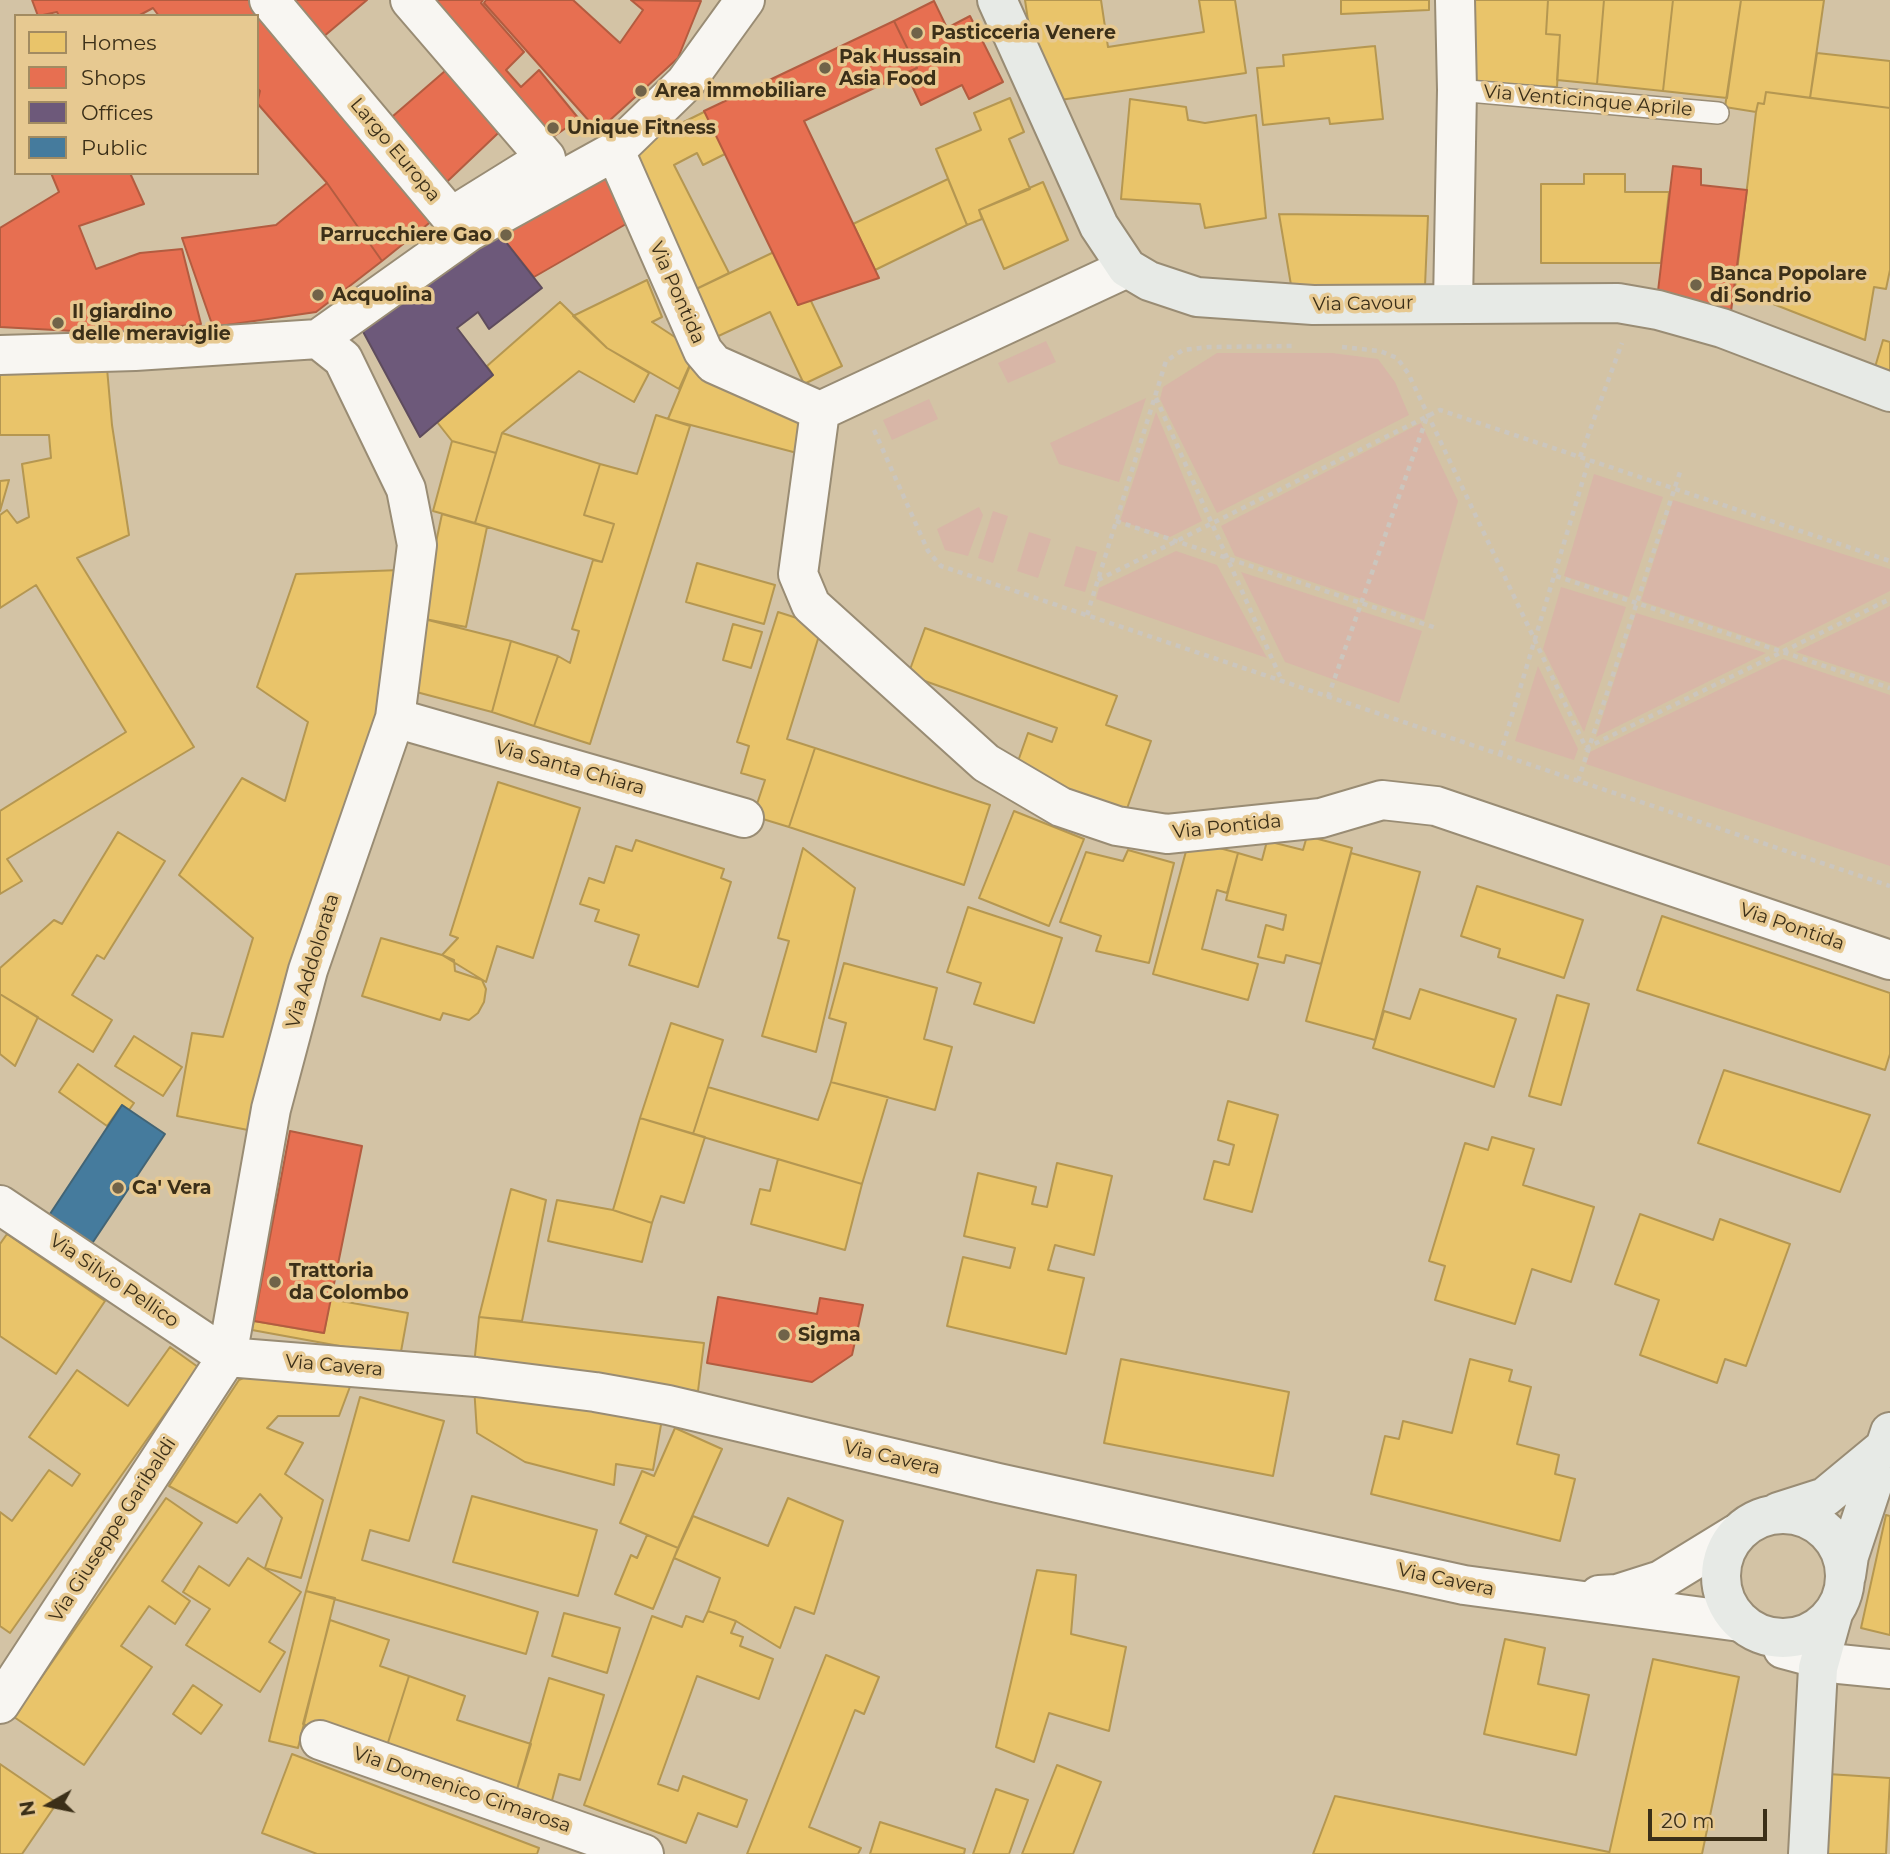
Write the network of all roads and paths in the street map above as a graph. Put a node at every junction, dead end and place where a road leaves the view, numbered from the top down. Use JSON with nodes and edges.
{"nodes":[{"id":1,"x":269,"y":0,"type":"edge"},
{"id":2,"x":410,"y":0,"type":"edge"},
{"id":3,"x":745,"y":0,"type":"edge"},
{"id":4,"x":997,"y":0,"type":"edge"},
{"id":5,"x":1455,"y":0,"type":"edge"},
{"id":6,"x":1457,"y":90,"type":"junction"},
{"id":7,"x":1718,"y":113,"type":"dead end"},
{"id":8,"x":615,"y":151,"type":"junction"},
{"id":9,"x":1127,"y":268,"type":"junction"},
{"id":10,"x":1453,"y":303,"type":"junction"},
{"id":11,"x":318,"y":339,"type":"junction"},
{"id":12,"x":1623,"y":340,"type":"dead end"},
{"id":13,"x":1305,"y":346,"type":"dead end"},
{"id":14,"x":1332,"y":346,"type":"dead end"},
{"id":15,"x":0,"y":355,"type":"edge"},
{"id":16,"x":1890,"y":392,"type":"edge"},
{"id":17,"x":1155,"y":397,"type":"junction"},
{"id":18,"x":820,"y":411,"type":"junction"},
{"id":19,"x":1428,"y":416,"type":"junction"},
{"id":20,"x":869,"y":418,"type":"dead end"},
{"id":21,"x":1580,"y":457,"type":"junction"},
{"id":22,"x":1589,"y":460,"type":"junction"},
{"id":23,"x":1681,"y":469,"type":"dead end"},
{"id":24,"x":1116,"y":521,"type":"junction"},
{"id":25,"x":1890,"y":561,"type":"edge"},
{"id":26,"x":1556,"y":576,"type":"dead end"},
{"id":27,"x":1097,"y":580,"type":"dead end"},
{"id":28,"x":1890,"y":599,"type":"edge"},
{"id":29,"x":1087,"y":615,"type":"junction"},
{"id":30,"x":1436,"y":628,"type":"dead end"},
{"id":31,"x":1283,"y":681,"type":"junction"},
{"id":32,"x":1890,"y":688,"type":"edge"},
{"id":33,"x":1328,"y":697,"type":"junction"},
{"id":34,"x":395,"y":718,"type":"junction"},
{"id":35,"x":1586,"y":748,"type":"junction"},
{"id":36,"x":1500,"y":755,"type":"junction"},
{"id":37,"x":1578,"y":781,"type":"junction"},
{"id":38,"x":744,"y":818,"type":"dead end"},
{"id":39,"x":1890,"y":886,"type":"edge"},
{"id":40,"x":1890,"y":960,"type":"edge"},
{"id":41,"x":0,"y":1205,"type":"edge"},
{"id":42,"x":227,"y":1357,"type":"junction"},
{"id":43,"x":1884,"y":1461,"type":"edge"},
{"id":44,"x":1773,"y":1513,"type":"junction"},
{"id":45,"x":1736,"y":1534,"type":"junction"},
{"id":46,"x":1846,"y":1578,"type":"junction"},
{"id":47,"x":1552,"y":1598,"type":"junction"},
{"id":48,"x":1833,"y":1614,"type":"junction"},
{"id":49,"x":1740,"y":1622,"type":"junction"},
{"id":50,"x":1779,"y":1644,"type":"junction"},
{"id":51,"x":1819,"y":1660,"type":"junction"},
{"id":52,"x":1890,"y":1668,"type":"edge"},
{"id":53,"x":1815,"y":1702,"type":"junction"},
{"id":54,"x":0,"y":1704,"type":"edge"},
{"id":55,"x":320,"y":1740,"type":"dead end"},
{"id":56,"x":644,"y":1854,"type":"edge"},
{"id":57,"x":1808,"y":1854,"type":"edge"}],
"edges":[{"from":1,"to":2,"type":"street","name":"Largo Europa"},
{"from":3,"to":8,"type":"street"},
{"from":4,"to":9,"type":"street"},
{"from":5,"to":6,"type":"street","name":"Via Venticinque Aprile"},
{"from":6,"to":7,"type":"lane","name":"Via Venticinque Aprile"},
{"from":6,"to":10,"type":"street","name":"Via Venticinque Aprile"},
{"from":8,"to":11,"type":"street"},
{"from":8,"to":18,"type":"street","name":"Via Pontida"},
{"from":9,"to":10,"type":"street","name":"Via Cavour"},
{"from":9,"to":18,"type":"street"},
{"from":10,"to":16,"type":"street","name":"Via Cavour"},
{"from":11,"to":15,"type":"street"},
{"from":11,"to":34,"type":"street","name":"Via Addolorata"},
{"from":12,"to":21,"type":"path"},
{"from":13,"to":17,"type":"path"},
{"from":14,"to":19,"type":"path"},
{"from":17,"to":24,"type":"path"},
{"from":17,"to":31,"type":"path"},
{"from":18,"to":40,"type":"street","name":"Via Pontida"},
{"from":19,"to":21,"type":"path"},
{"from":19,"to":27,"type":"path"},
{"from":19,"to":33,"type":"path"},
{"from":19,"to":35,"type":"path"},
{"from":20,"to":29,"type":"path"},
{"from":21,"to":22,"type":"path"},
{"from":22,"to":25,"type":"path"},
{"from":22,"to":36,"type":"path"},
{"from":23,"to":35,"type":"path"},
{"from":24,"to":29,"type":"path"},
{"from":24,"to":30,"type":"path"},
{"from":26,"to":32,"type":"path"},
{"from":28,"to":35,"type":"path"},
{"from":29,"to":31,"type":"path"},
{"from":31,"to":33,"type":"path"},
{"from":33,"to":36,"type":"path"},
{"from":34,"to":38,"type":"street","name":"Via Santa Chiara"},
{"from":34,"to":42,"type":"street","name":"Via Addolorata"},
{"from":35,"to":37,"type":"path"},
{"from":36,"to":37,"type":"path"},
{"from":37,"to":39,"type":"path"},
{"from":41,"to":42,"type":"street","name":"Via Silvio Pellico"},
{"from":42,"to":47,"type":"street","name":"Via Cavera"},
{"from":42,"to":54,"type":"street","name":"Via Giuseppe Garibaldi"},
{"from":43,"to":44,"type":"street"},
{"from":43,"to":46,"type":"street"},
{"from":44,"to":45,"type":"street"},
{"from":44,"to":46,"type":"street"},
{"from":45,"to":47,"type":"street","name":"Via Cavera"},
{"from":45,"to":49,"type":"street"},
{"from":46,"to":48,"type":"street"},
{"from":47,"to":49,"type":"street","name":"Via Cavera"},
{"from":48,"to":50,"type":"street"},
{"from":48,"to":51,"type":"street"},
{"from":49,"to":50,"type":"street"},
{"from":50,"to":51,"type":"street"},
{"from":50,"to":53,"type":"street"},
{"from":51,"to":52,"type":"street"},
{"from":51,"to":53,"type":"street"},
{"from":53,"to":57,"type":"street"},
{"from":55,"to":56,"type":"street","name":"Via Domenico Cimarosa"}]}
